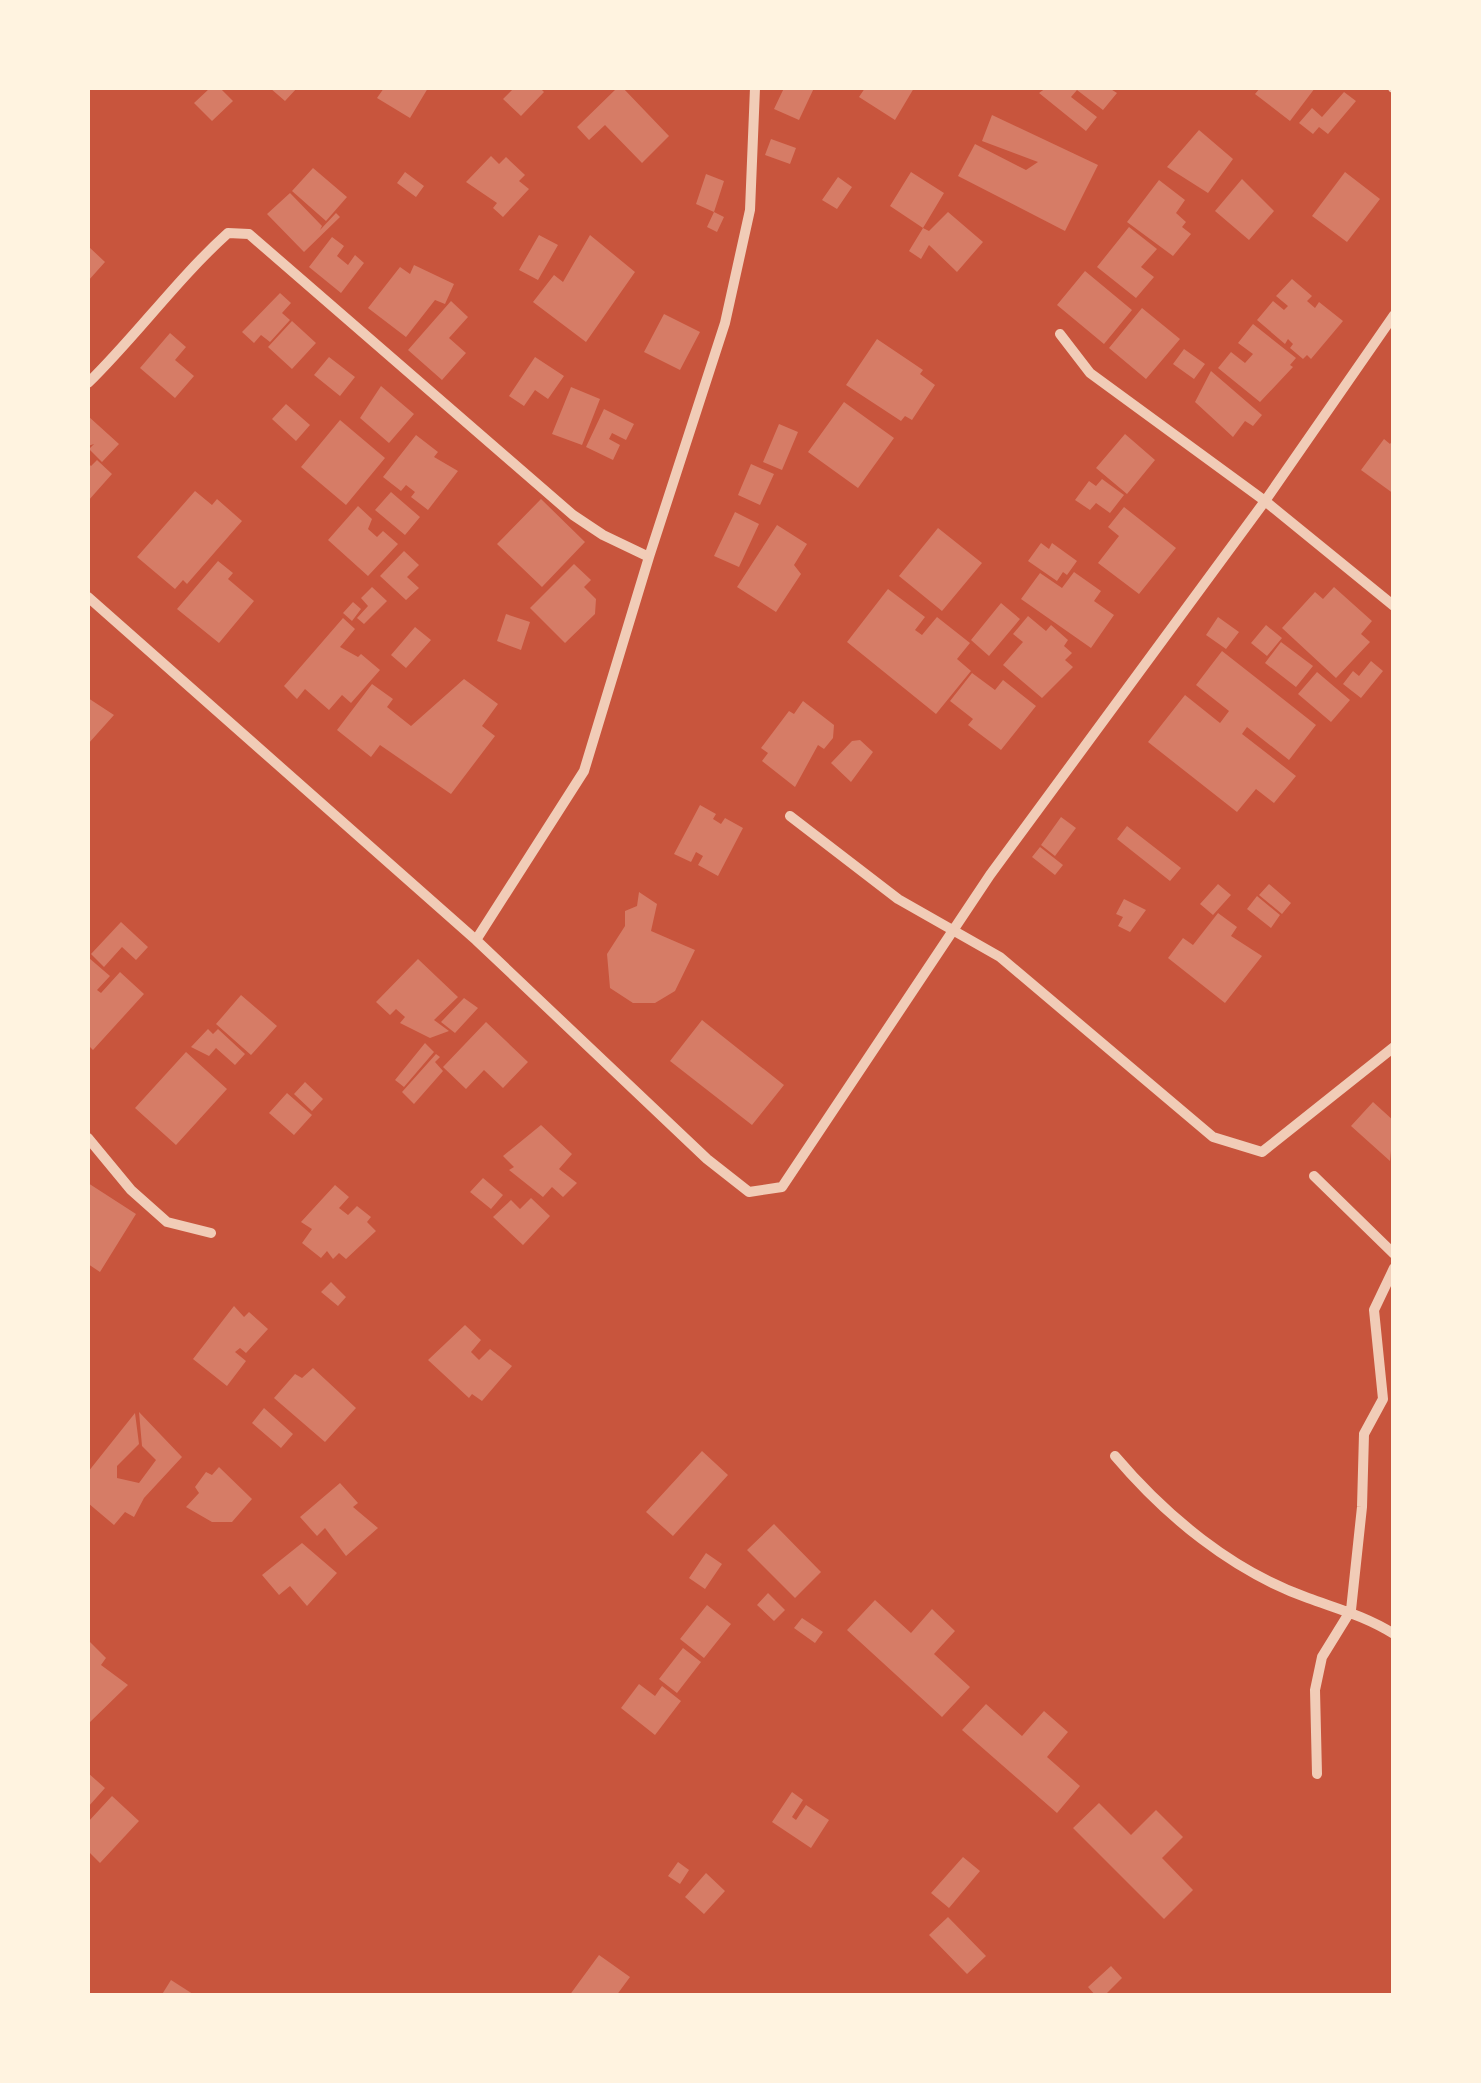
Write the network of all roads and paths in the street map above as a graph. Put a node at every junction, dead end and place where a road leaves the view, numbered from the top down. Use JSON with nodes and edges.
{"nodes":[{"id":1,"x":755,"y":88,"type":"edge"},
{"id":2,"x":1394,"y":315,"type":"edge"},
{"id":3,"x":1060,"y":334,"type":"dead end"},
{"id":4,"x":88,"y":383,"type":"edge"},
{"id":5,"x":1264,"y":501,"type":"junction"},
{"id":6,"x":650,"y":556,"type":"junction"},
{"id":7,"x":88,"y":597,"type":"edge"},
{"id":8,"x":1394,"y":606,"type":"edge"},
{"id":9,"x":790,"y":816,"type":"dead end"},
{"id":10,"x":951,"y":933,"type":"junction"},
{"id":11,"x":476,"y":940,"type":"junction"},
{"id":12,"x":1394,"y":1047,"type":"edge"},
{"id":13,"x":90,"y":1143,"type":"edge"},
{"id":14,"x":1314,"y":1176,"type":"dead end"},
{"id":15,"x":211,"y":1233,"type":"dead end"},
{"id":16,"x":1394,"y":1254,"type":"edge"},
{"id":17,"x":1394,"y":1268,"type":"edge"},
{"id":18,"x":1116,"y":1456,"type":"dead end"},
{"id":19,"x":1350,"y":1610,"type":"junction"},
{"id":20,"x":1394,"y":1634,"type":"edge"},
{"id":21,"x":1316,"y":1774,"type":"dead end"}],
"edges":[{"from":1,"to":6,"type":"street"},
{"from":2,"to":5,"type":"street"},
{"from":3,"to":5,"type":"street"},
{"from":4,"to":6,"type":"street"},
{"from":5,"to":8,"type":"street"},
{"from":5,"to":10,"type":"street"},
{"from":6,"to":11,"type":"street"},
{"from":7,"to":11,"type":"street"},
{"from":9,"to":10,"type":"street"},
{"from":10,"to":11,"type":"street"},
{"from":10,"to":12,"type":"street"},
{"from":13,"to":15,"type":"street"},
{"from":14,"to":16,"type":"street"},
{"from":17,"to":19,"type":"street"},
{"from":18,"to":19,"type":"street"},
{"from":19,"to":20,"type":"street"},
{"from":19,"to":21,"type":"street"}]}
